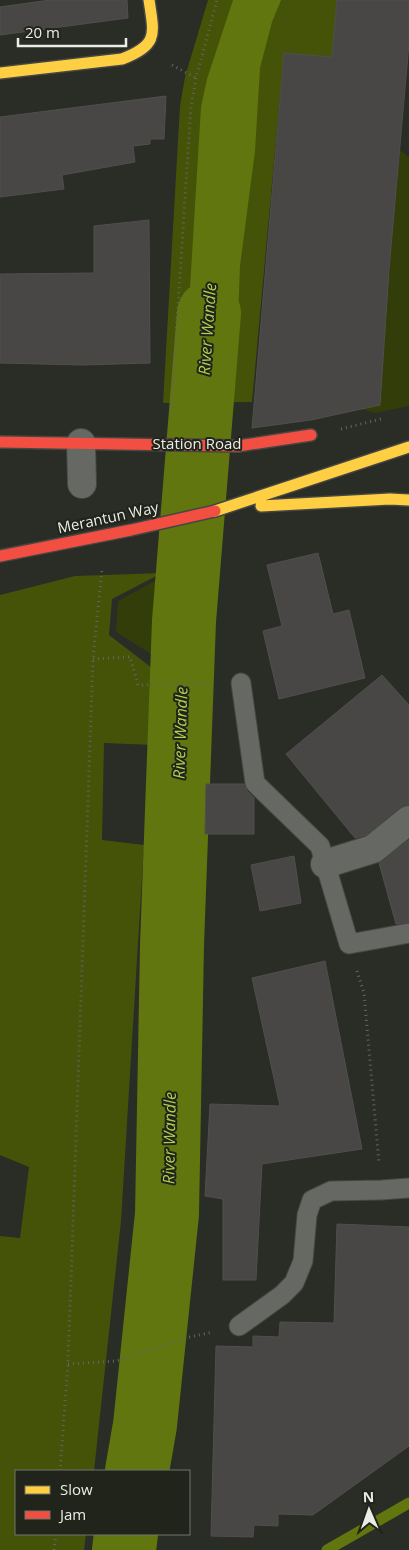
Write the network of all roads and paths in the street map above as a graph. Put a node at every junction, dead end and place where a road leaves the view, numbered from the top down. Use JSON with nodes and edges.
{"nodes":[{"id":1,"x":149,"y":0,"type":"edge"},
{"id":2,"x":217,"y":0,"type":"edge"},
{"id":3,"x":167,"y":62,"type":"dead end"},
{"id":4,"x":0,"y":73,"type":"edge"},
{"id":5,"x":196,"y":78,"type":"junction"},
{"id":6,"x":171,"y":411,"type":"dead end"},
{"id":7,"x":383,"y":419,"type":"dead end"},
{"id":8,"x":311,"y":435,"type":"joint"},
{"id":9,"x":0,"y":442,"type":"edge"},
{"id":10,"x":82,"y":443,"type":"junction"},
{"id":11,"x":409,"y":447,"type":"edge"},
{"id":12,"x":82,"y":484,"type":"dead end"},
{"id":13,"x":409,"y":500,"type":"edge"},
{"id":14,"x":222,"y":509,"type":"junction"},
{"id":15,"x":0,"y":556,"type":"edge"},
{"id":16,"x":109,"y":565,"type":"dead end"},
{"id":17,"x":93,"y":659,"type":"junction"},
{"id":18,"x":241,"y":683,"type":"dead end"},
{"id":19,"x":207,"y":684,"type":"dead end"},
{"id":20,"x":409,"y":820,"type":"edge"},
{"id":21,"x":325,"y":864,"type":"junction"},
{"id":22,"x":409,"y":933,"type":"edge"},
{"id":23,"x":349,"y":944,"type":"junction"},
{"id":24,"x":409,"y":1188,"type":"edge"},
{"id":25,"x":381,"y":1190,"type":"junction"},
{"id":26,"x":239,"y":1326,"type":"dead end"},
{"id":27,"x":190,"y":1338,"type":"dead end"},
{"id":28,"x":68,"y":1364,"type":"junction"},
{"id":29,"x":60,"y":1470,"type":"edge"},
{"id":30,"x":56,"y":1535,"type":"edge"},
{"id":31,"x":54,"y":1550,"type":"edge"}],
"edges":[{"from":1,"to":4,"type":"main road"},
{"from":2,"to":5,"type":"path"},
{"from":3,"to":5,"type":"path"},
{"from":5,"to":6,"type":"path"},
{"from":7,"to":8,"type":"path"},
{"from":8,"to":10,"type":"main road","name":"Station Road"},
{"from":9,"to":10,"type":"main road","name":"Station Road"},
{"from":10,"to":12,"type":"street"},
{"from":11,"to":14,"type":"main road","name":"Merantun Way"},
{"from":13,"to":14,"type":"main road","name":"Merantun Way"},
{"from":14,"to":15,"type":"main road","name":"Merantun Way"},
{"from":16,"to":17,"type":"path"},
{"from":17,"to":19,"type":"path"},
{"from":17,"to":28,"type":"path"},
{"from":18,"to":21,"type":"lane"},
{"from":20,"to":21,"type":"street"},
{"from":21,"to":23,"type":"lane"},
{"from":22,"to":23,"type":"lane"},
{"from":23,"to":25,"type":"path"},
{"from":24,"to":25,"type":"lane"},
{"from":25,"to":26,"type":"lane"},
{"from":27,"to":28,"type":"path"},
{"from":28,"to":29,"type":"path"},
{"from":30,"to":31,"type":"path"}]}
